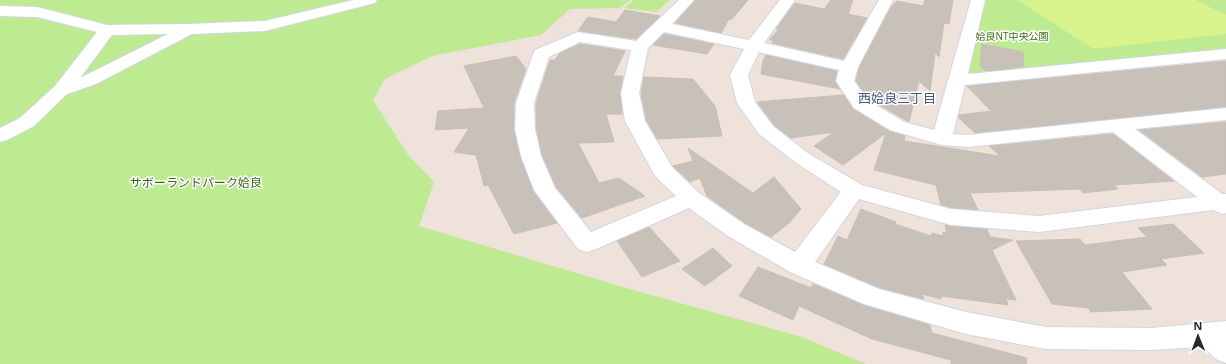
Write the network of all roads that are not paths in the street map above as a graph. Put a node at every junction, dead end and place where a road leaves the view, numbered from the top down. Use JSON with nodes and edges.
{"nodes":[{"id":1,"x":370,"y":0,"type":"edge"},
{"id":2,"x":687,"y":0,"type":"edge"},
{"id":3,"x":788,"y":0,"type":"edge"},
{"id":4,"x":886,"y":0,"type":"edge"},
{"id":5,"x":978,"y":0,"type":"edge"},
{"id":6,"x":0,"y":11,"type":"edge"},
{"id":7,"x":661,"y":26,"type":"junction"},
{"id":8,"x":189,"y":28,"type":"junction"},
{"id":9,"x":107,"y":30,"type":"junction"},
{"id":10,"x":754,"y":45,"type":"junction"},
{"id":11,"x":640,"y":47,"type":"junction"},
{"id":12,"x":1226,"y":54,"type":"edge"},
{"id":13,"x":849,"y":67,"type":"junction"},
{"id":14,"x":958,"y":80,"type":"junction"},
{"id":15,"x":61,"y":90,"type":"junction"},
{"id":16,"x":1226,"y":114,"type":"edge"},
{"id":17,"x":1118,"y":126,"type":"junction"},
{"id":18,"x":0,"y":136,"type":"edge"},
{"id":19,"x":942,"y":139,"type":"junction"},
{"id":20,"x":854,"y":190,"type":"junction"},
{"id":21,"x":691,"y":198,"type":"junction"},
{"id":22,"x":1223,"y":204,"type":"edge"},
{"id":23,"x":799,"y":266,"type":"junction"},
{"id":24,"x":1220,"y":340,"type":"edge"}],
"edges":[{"from":1,"to":8,"type":"street"},
{"from":2,"to":7,"type":"street"},
{"from":3,"to":10,"type":"street"},
{"from":4,"to":13,"type":"street"},
{"from":5,"to":14,"type":"street"},
{"from":6,"to":9,"type":"street"},
{"from":7,"to":10,"type":"street"},
{"from":7,"to":11,"type":"street"},
{"from":8,"to":9,"type":"street"},
{"from":8,"to":15,"type":"street"},
{"from":9,"to":15,"type":"street"},
{"from":10,"to":13,"type":"street"},
{"from":10,"to":20,"type":"street"},
{"from":11,"to":21,"type":"street"},
{"from":11,"to":21,"type":"street"},
{"from":12,"to":14,"type":"street"},
{"from":13,"to":19,"type":"street"},
{"from":14,"to":19,"type":"street"},
{"from":15,"to":18,"type":"street"},
{"from":16,"to":17,"type":"street"},
{"from":17,"to":19,"type":"street"},
{"from":17,"to":22,"type":"street"},
{"from":20,"to":22,"type":"street"},
{"from":20,"to":23,"type":"street"},
{"from":21,"to":23,"type":"street"},
{"from":23,"to":24,"type":"street"}]}
